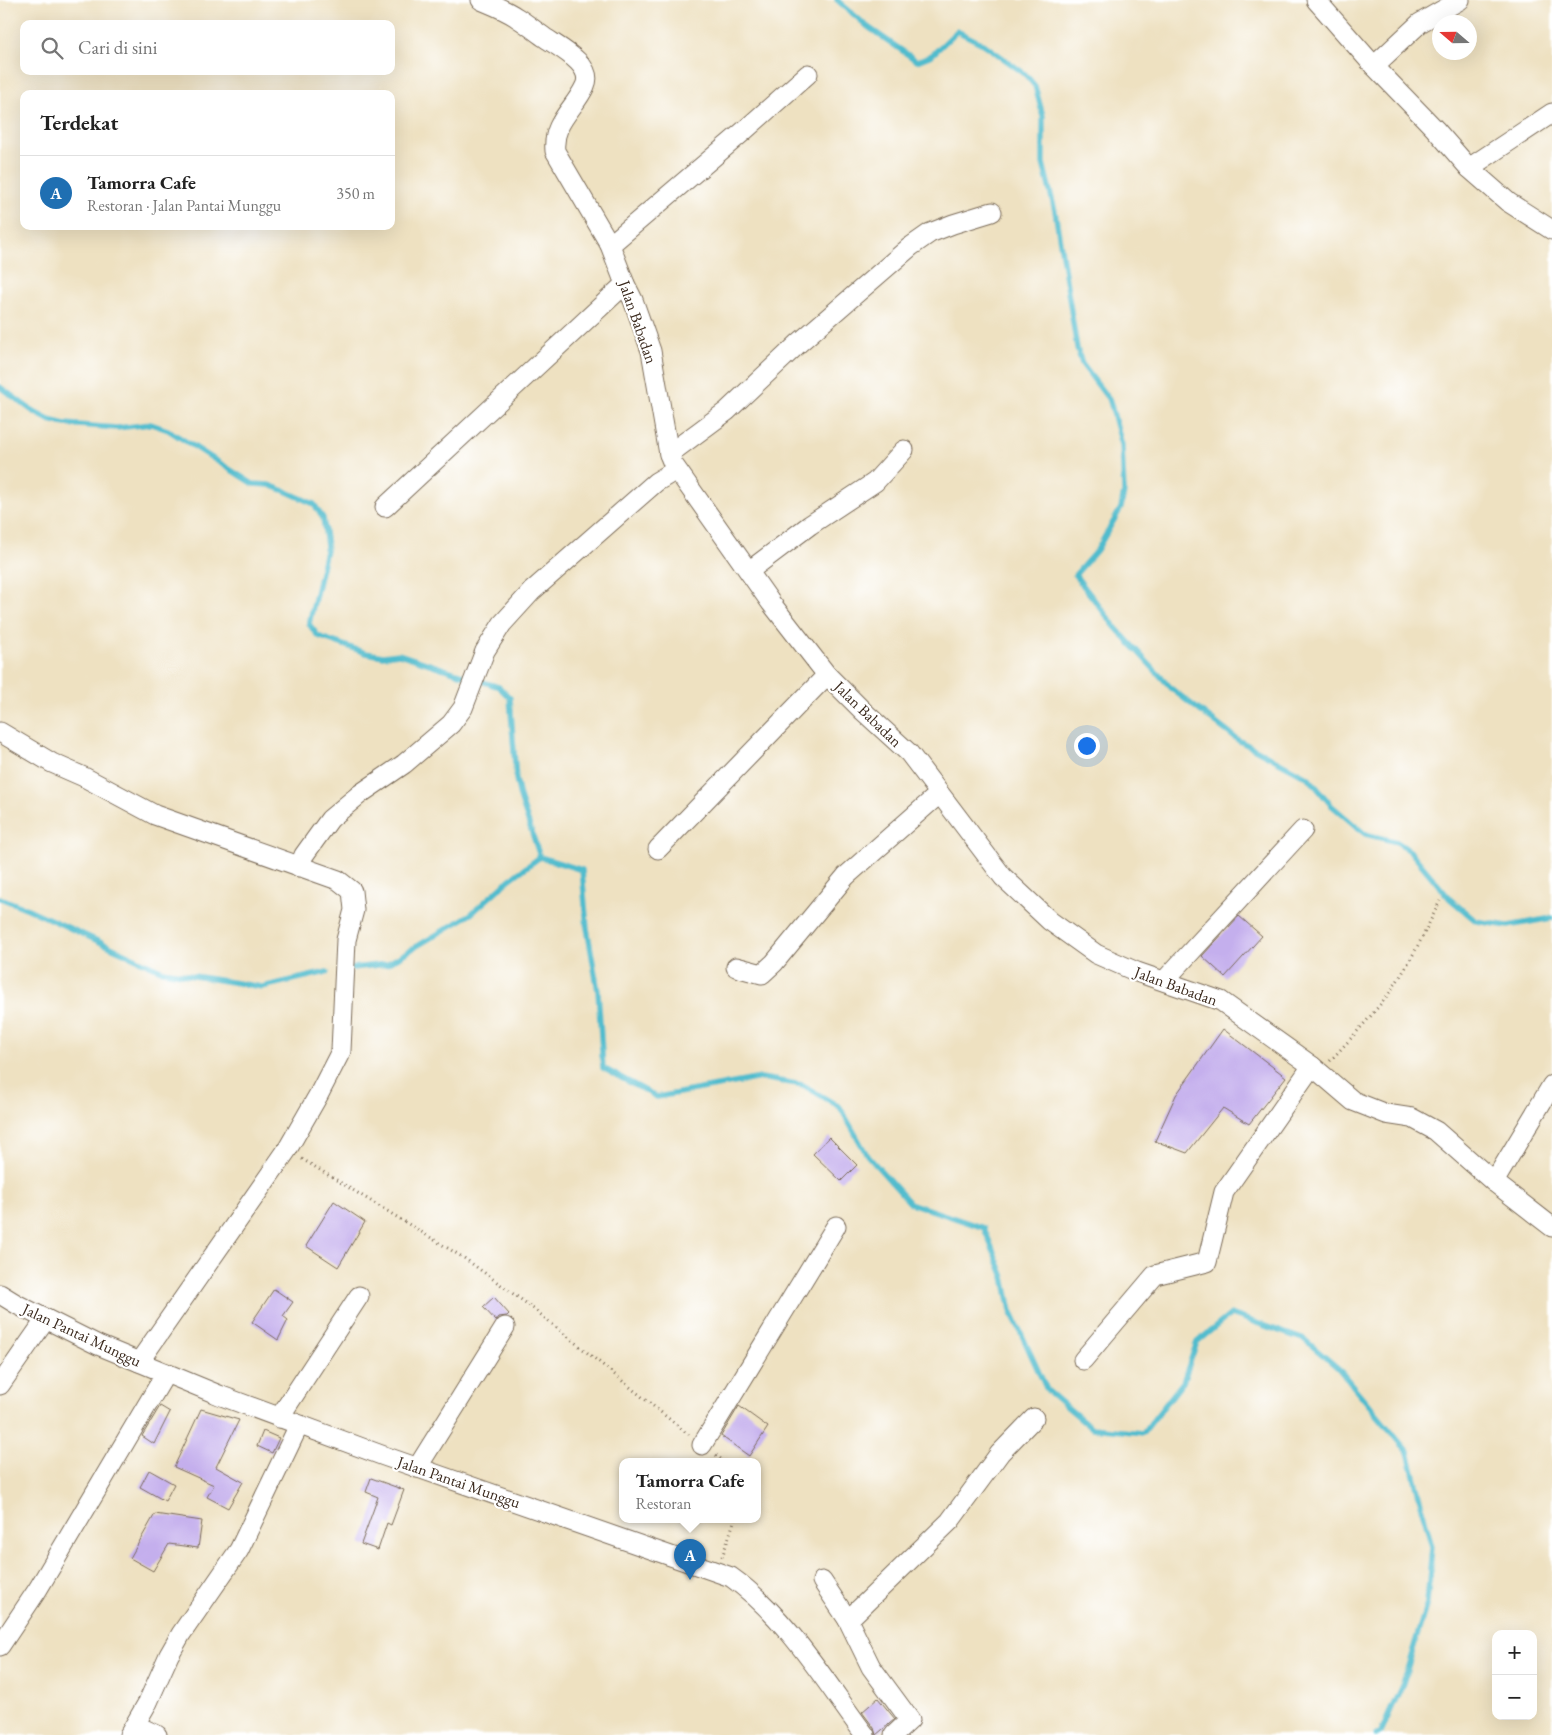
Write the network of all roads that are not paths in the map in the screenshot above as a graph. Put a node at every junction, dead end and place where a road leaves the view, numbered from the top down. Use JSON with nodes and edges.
{"nodes":[{"id":1,"x":481,"y":0,"type":"edge"},
{"id":2,"x":1316,"y":0,"type":"edge"},
{"id":3,"x":1460,"y":0,"type":"edge"},
{"id":4,"x":1374,"y":66,"type":"junction"},
{"id":5,"x":808,"y":74,"type":"dead end"},
{"id":6,"x":1552,"y":113,"type":"edge"},
{"id":7,"x":1469,"y":168,"type":"junction"},
{"id":8,"x":992,"y":212,"type":"dead end"},
{"id":9,"x":1552,"y":230,"type":"edge"},
{"id":10,"x":610,"y":245,"type":"junction"},
{"id":11,"x":625,"y":284,"type":"junction"},
{"id":12,"x":904,"y":450,"type":"dead end"},
{"id":13,"x":673,"y":462,"type":"junction"},
{"id":14,"x":386,"y":506,"type":"dead end"},
{"id":15,"x":750,"y":571,"type":"junction"},
{"id":16,"x":827,"y":675,"type":"junction"},
{"id":17,"x":0,"y":732,"type":"edge"},
{"id":18,"x":940,"y":794,"type":"junction"},
{"id":19,"x":1303,"y":830,"type":"dead end"},
{"id":20,"x":658,"y":849,"type":"dead end"},
{"id":21,"x":298,"y":867,"type":"junction"},
{"id":22,"x":736,"y":967,"type":"dead end"},
{"id":23,"x":1164,"y":981,"type":"junction"},
{"id":24,"x":1316,"y":1069,"type":"junction"},
{"id":25,"x":1552,"y":1085,"type":"edge"},
{"id":26,"x":1494,"y":1182,"type":"junction"},
{"id":27,"x":836,"y":1226,"type":"dead end"},
{"id":28,"x":1552,"y":1227,"type":"edge"},
{"id":29,"x":0,"y":1294,"type":"edge"},
{"id":30,"x":359,"y":1296,"type":"dead end"},
{"id":31,"x":46,"y":1319,"type":"junction"},
{"id":32,"x":505,"y":1327,"type":"dead end"},
{"id":33,"x":1083,"y":1360,"type":"dead end"},
{"id":34,"x":139,"y":1362,"type":"junction"},
{"id":35,"x":166,"y":1374,"type":"junction"},
{"id":36,"x":0,"y":1385,"type":"edge"},
{"id":37,"x":279,"y":1418,"type":"junction"},
{"id":38,"x":1034,"y":1418,"type":"dead end"},
{"id":39,"x":299,"y":1425,"type":"junction"},
{"id":40,"x":702,"y":1445,"type":"road end"},
{"id":41,"x":417,"y":1468,"type":"junction"},
{"id":42,"x":822,"y":1581,"type":"dead end"},
{"id":43,"x":848,"y":1620,"type":"junction"},
{"id":44,"x":0,"y":1646,"type":"edge"},
{"id":45,"x":132,"y":1730,"type":"edge"},
{"id":46,"x":157,"y":1735,"type":"edge"},
{"id":47,"x":865,"y":1735,"type":"edge"},
{"id":48,"x":894,"y":1735,"type":"edge"}],
"edges":[{"from":1,"to":10,"type":"street","name":"Jalan Babadan"},
{"from":2,"to":4,"type":"street"},
{"from":3,"to":4,"type":"street"},
{"from":4,"to":7,"type":"street"},
{"from":5,"to":10,"type":"street"},
{"from":6,"to":7,"type":"street"},
{"from":7,"to":9,"type":"street"},
{"from":8,"to":13,"type":"street"},
{"from":10,"to":11,"type":"street","name":"Jalan Babadan"},
{"from":11,"to":13,"type":"street","name":"Jalan Babadan"},
{"from":11,"to":14,"type":"street"},
{"from":12,"to":15,"type":"street"},
{"from":13,"to":15,"type":"street","name":"Jalan Babadan"},
{"from":13,"to":21,"type":"street"},
{"from":15,"to":16,"type":"street","name":"Jalan Babadan"},
{"from":16,"to":18,"type":"street","name":"Jalan Babadan"},
{"from":16,"to":20,"type":"street"},
{"from":17,"to":21,"type":"street"},
{"from":18,"to":22,"type":"street"},
{"from":18,"to":23,"type":"street","name":"Jalan Babadan"},
{"from":19,"to":23,"type":"street"},
{"from":21,"to":34,"type":"street"},
{"from":23,"to":24,"type":"street","name":"Jalan Babadan"},
{"from":24,"to":26,"type":"street","name":"Jalan Babadan"},
{"from":24,"to":33,"type":"street"},
{"from":25,"to":26,"type":"street"},
{"from":26,"to":28,"type":"street","name":"Jalan Babadan"},
{"from":27,"to":40,"type":"street"},
{"from":29,"to":31,"type":"street","name":"Jalan Pantai Munggu"},
{"from":30,"to":37,"type":"street"},
{"from":31,"to":34,"type":"street","name":"Jalan Pantai Munggu"},
{"from":31,"to":36,"type":"street"},
{"from":32,"to":41,"type":"street"},
{"from":34,"to":35,"type":"street","name":"Jalan Pantai Munggu"},
{"from":35,"to":37,"type":"street","name":"Jalan Pantai Munggu"},
{"from":35,"to":44,"type":"street"},
{"from":37,"to":39,"type":"street","name":"Jalan Pantai Munggu"},
{"from":38,"to":43,"type":"street"},
{"from":39,"to":41,"type":"street","name":"Jalan Pantai Munggu"},
{"from":39,"to":45,"type":"street"},
{"from":41,"to":47,"type":"street","name":"Jalan Pantai Munggu"},
{"from":42,"to":43,"type":"street"},
{"from":43,"to":48,"type":"street"},
{"from":45,"to":46,"type":"street"}]}
